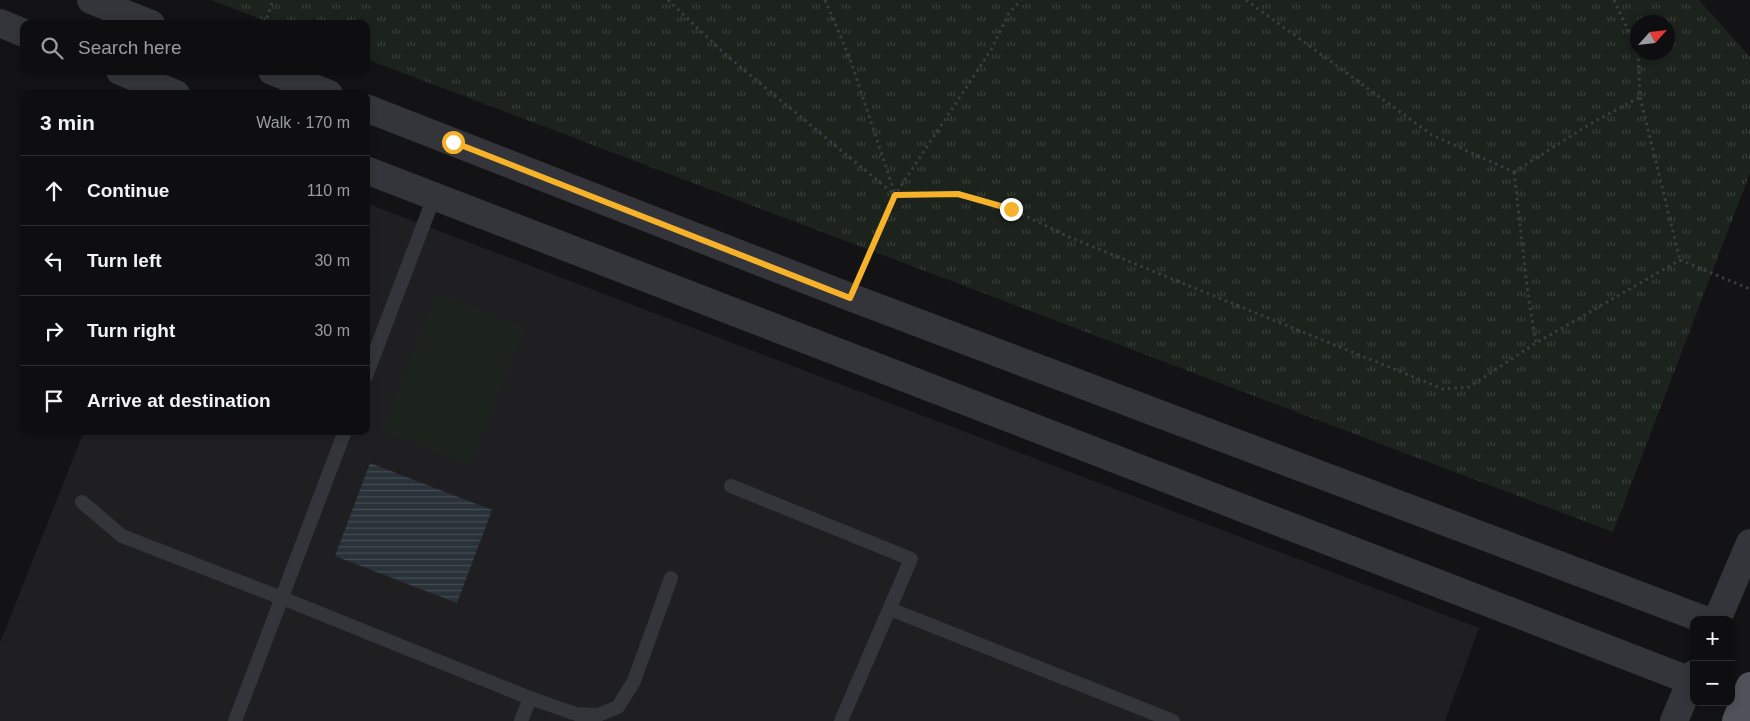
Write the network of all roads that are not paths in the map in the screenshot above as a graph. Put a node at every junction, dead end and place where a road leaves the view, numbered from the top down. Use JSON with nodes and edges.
{"nodes":[{"id":1,"x":91,"y":0,"type":"edge"},
{"id":2,"x":142,"y":20,"type":"edge"},
{"id":3,"x":0,"y":23,"type":"edge"},
{"id":4,"x":20,"y":31,"type":"edge"},
{"id":5,"x":130,"y":75,"type":"edge"},
{"id":6,"x":282,"y":75,"type":"edge"},
{"id":7,"x":166,"y":90,"type":"edge"},
{"id":8,"x":320,"y":90,"type":"edge"},
{"id":9,"x":370,"y":110,"type":"edge"},
{"id":10,"x":370,"y":172,"type":"edge"},
{"id":11,"x":434,"y":197,"type":"junction"},
{"id":12,"x":370,"y":365,"type":"edge"},
{"id":13,"x":343,"y":435,"type":"edge"},
{"id":14,"x":731,"y":486,"type":"dead end"},
{"id":15,"x":82,"y":502,"type":"dead end"},
{"id":16,"x":1750,"y":543,"type":"edge"},
{"id":17,"x":671,"y":578,"type":"dead end"},
{"id":18,"x":282,"y":598,"type":"junction"},
{"id":19,"x":890,"y":609,"type":"junction"},
{"id":20,"x":1694,"y":616,"type":"edge"},
{"id":21,"x":1719,"y":616,"type":"edge"},
{"id":22,"x":1690,"y":677,"type":"edge"},
{"id":23,"x":1690,"y":683,"type":"edge"},
{"id":24,"x":1750,"y":686,"type":"edge"},
{"id":25,"x":530,"y":698,"type":"junction"},
{"id":26,"x":235,"y":721,"type":"edge"},
{"id":27,"x":521,"y":721,"type":"edge"},
{"id":28,"x":841,"y":721,"type":"edge"},
{"id":29,"x":1173,"y":721,"type":"edge"},
{"id":30,"x":1674,"y":721,"type":"edge"},
{"id":31,"x":1736,"y":721,"type":"edge"}],
"edges":[{"from":1,"to":2,"type":"street"},
{"from":3,"to":4,"type":"street"},
{"from":5,"to":7,"type":"street"},
{"from":6,"to":8,"type":"street"},
{"from":9,"to":20,"type":"street"},
{"from":10,"to":11,"type":"street"},
{"from":11,"to":12,"type":"lane"},
{"from":11,"to":22,"type":"street"},
{"from":13,"to":18,"type":"lane"},
{"from":14,"to":19,"type":"lane"},
{"from":15,"to":18,"type":"lane"},
{"from":16,"to":21,"type":"street"},
{"from":17,"to":25,"type":"lane"},
{"from":18,"to":25,"type":"lane"},
{"from":18,"to":26,"type":"lane"},
{"from":19,"to":28,"type":"lane"},
{"from":19,"to":29,"type":"lane"},
{"from":23,"to":30,"type":"street"},
{"from":24,"to":31,"type":"main road"},
{"from":25,"to":27,"type":"lane"}]}
